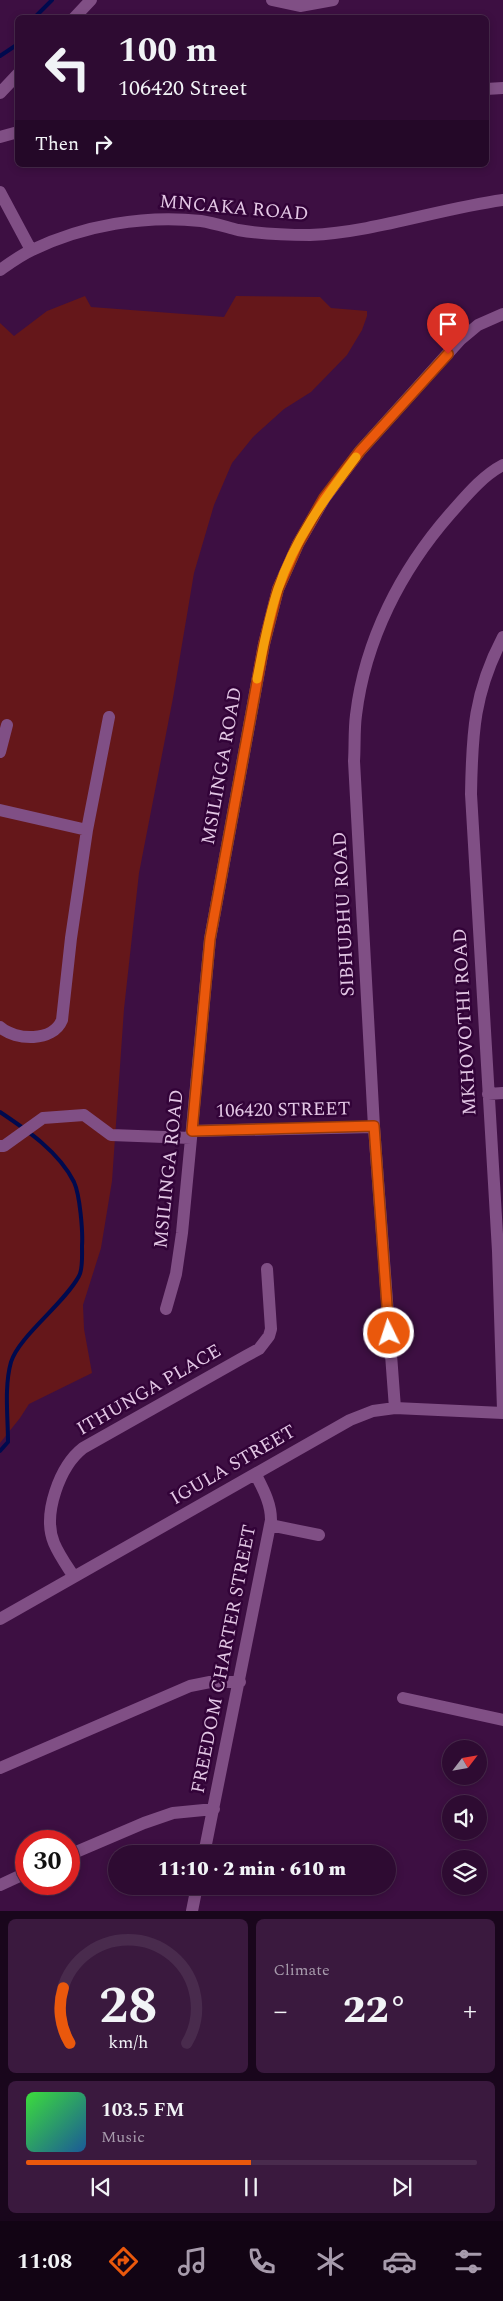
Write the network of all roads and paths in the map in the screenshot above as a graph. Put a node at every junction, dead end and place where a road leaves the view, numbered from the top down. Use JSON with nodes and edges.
{"nodes":[{"id":1,"x":91,"y":0,"type":"edge"},
{"id":2,"x":272,"y":0,"type":"edge"},
{"id":3,"x":333,"y":0,"type":"edge"},
{"id":4,"x":77,"y":15,"type":"edge"},
{"id":5,"x":15,"y":77,"type":"edge"},
{"id":6,"x":503,"y":88,"type":"edge"},
{"id":7,"x":489,"y":89,"type":"edge"},
{"id":8,"x":0,"y":93,"type":"edge"},
{"id":9,"x":15,"y":133,"type":"edge"},
{"id":10,"x":0,"y":137,"type":"edge"},
{"id":11,"x":0,"y":192,"type":"edge"},
{"id":12,"x":503,"y":200,"type":"edge"},
{"id":13,"x":31,"y":250,"type":"junction"},
{"id":14,"x":0,"y":270,"type":"edge"},
{"id":15,"x":503,"y":314,"type":"edge"},
{"id":16,"x":503,"y":465,"type":"edge"},
{"id":17,"x":503,"y":637,"type":"edge"},
{"id":18,"x":109,"y":717,"type":"dead end"},
{"id":19,"x":7,"y":724,"type":"dead end"},
{"id":20,"x":0,"y":752,"type":"edge"},
{"id":21,"x":0,"y":810,"type":"edge"},
{"id":22,"x":87,"y":830,"type":"junction"},
{"id":23,"x":0,"y":1027,"type":"edge"},
{"id":24,"x":503,"y":1093,"type":"edge"},
{"id":25,"x":488,"y":1094,"type":"junction"},
{"id":26,"x":374,"y":1126,"type":"junction"},
{"id":27,"x":191,"y":1134,"type":"junction"},
{"id":28,"x":0,"y":1146,"type":"edge"},
{"id":29,"x":267,"y":1269,"type":"dead end"},
{"id":30,"x":166,"y":1309,"type":"dead end"},
{"id":31,"x":395,"y":1408,"type":"junction"},
{"id":32,"x":503,"y":1411,"type":"edge"},
{"id":33,"x":256,"y":1474,"type":"junction"},
{"id":34,"x":270,"y":1525,"type":"junction"},
{"id":35,"x":319,"y":1535,"type":"dead end"},
{"id":36,"x":74,"y":1577,"type":"junction"},
{"id":37,"x":0,"y":1619,"type":"edge"},
{"id":38,"x":240,"y":1682,"type":"junction"},
{"id":39,"x":403,"y":1698,"type":"dead end"},
{"id":40,"x":503,"y":1720,"type":"edge"},
{"id":41,"x":0,"y":1768,"type":"edge"},
{"id":42,"x":214,"y":1809,"type":"junction"},
{"id":43,"x":206,"y":1845,"type":"edge"},
{"id":44,"x":80,"y":1850,"type":"edge"},
{"id":45,"x":15,"y":1878,"type":"edge"},
{"id":46,"x":0,"y":1884,"type":"edge"},
{"id":47,"x":195,"y":1895,"type":"edge"},
{"id":48,"x":192,"y":1911,"type":"edge"}],
"edges":[{"from":1,"to":4,"type":"street"},
{"from":2,"to":3,"type":"street"},
{"from":5,"to":8,"type":"street"},
{"from":6,"to":7,"type":"street"},
{"from":9,"to":10,"type":"street"},
{"from":11,"to":13,"type":"street"},
{"from":12,"to":13,"type":"street","name":"MNCAKA ROAD"},
{"from":13,"to":14,"type":"street","name":"MNCAKA ROAD"},
{"from":15,"to":27,"type":"street","name":"MSILINGA ROAD"},
{"from":16,"to":26,"type":"street","name":"SIBHUBHU ROAD"},
{"from":17,"to":25,"type":"street","name":"MKHOVOTHI ROAD"},
{"from":18,"to":22,"type":"street"},
{"from":19,"to":20,"type":"street"},
{"from":21,"to":22,"type":"street"},
{"from":22,"to":23,"type":"street"},
{"from":24,"to":25,"type":"street"},
{"from":25,"to":32,"type":"street","name":"MKHOVOTHI ROAD"},
{"from":26,"to":27,"type":"street","name":"106420 STREET"},
{"from":26,"to":31,"type":"street","name":"SIBHUBHU ROAD"},
{"from":27,"to":28,"type":"street","name":"106420 STREET"},
{"from":27,"to":30,"type":"street","name":"MSILINGA ROAD"},
{"from":29,"to":36,"type":"street","name":"ITHUNGA PLACE"},
{"from":31,"to":32,"type":"street","name":"IGULA STREET"},
{"from":31,"to":33,"type":"street","name":"IGULA STREET"},
{"from":33,"to":34,"type":"street","name":"FREEDOM CHARTER STREET"},
{"from":33,"to":36,"type":"street","name":"IGULA STREET"},
{"from":34,"to":35,"type":"street"},
{"from":34,"to":38,"type":"street","name":"FREEDOM CHARTER STREET"},
{"from":36,"to":37,"type":"street","name":"IGULA STREET"},
{"from":38,"to":41,"type":"street"},
{"from":38,"to":42,"type":"street","name":"FREEDOM CHARTER STREET"},
{"from":39,"to":40,"type":"street"},
{"from":42,"to":43,"type":"street","name":"FREEDOM CHARTER STREET"},
{"from":42,"to":44,"type":"street"},
{"from":45,"to":46,"type":"street"},
{"from":47,"to":48,"type":"street"}]}
